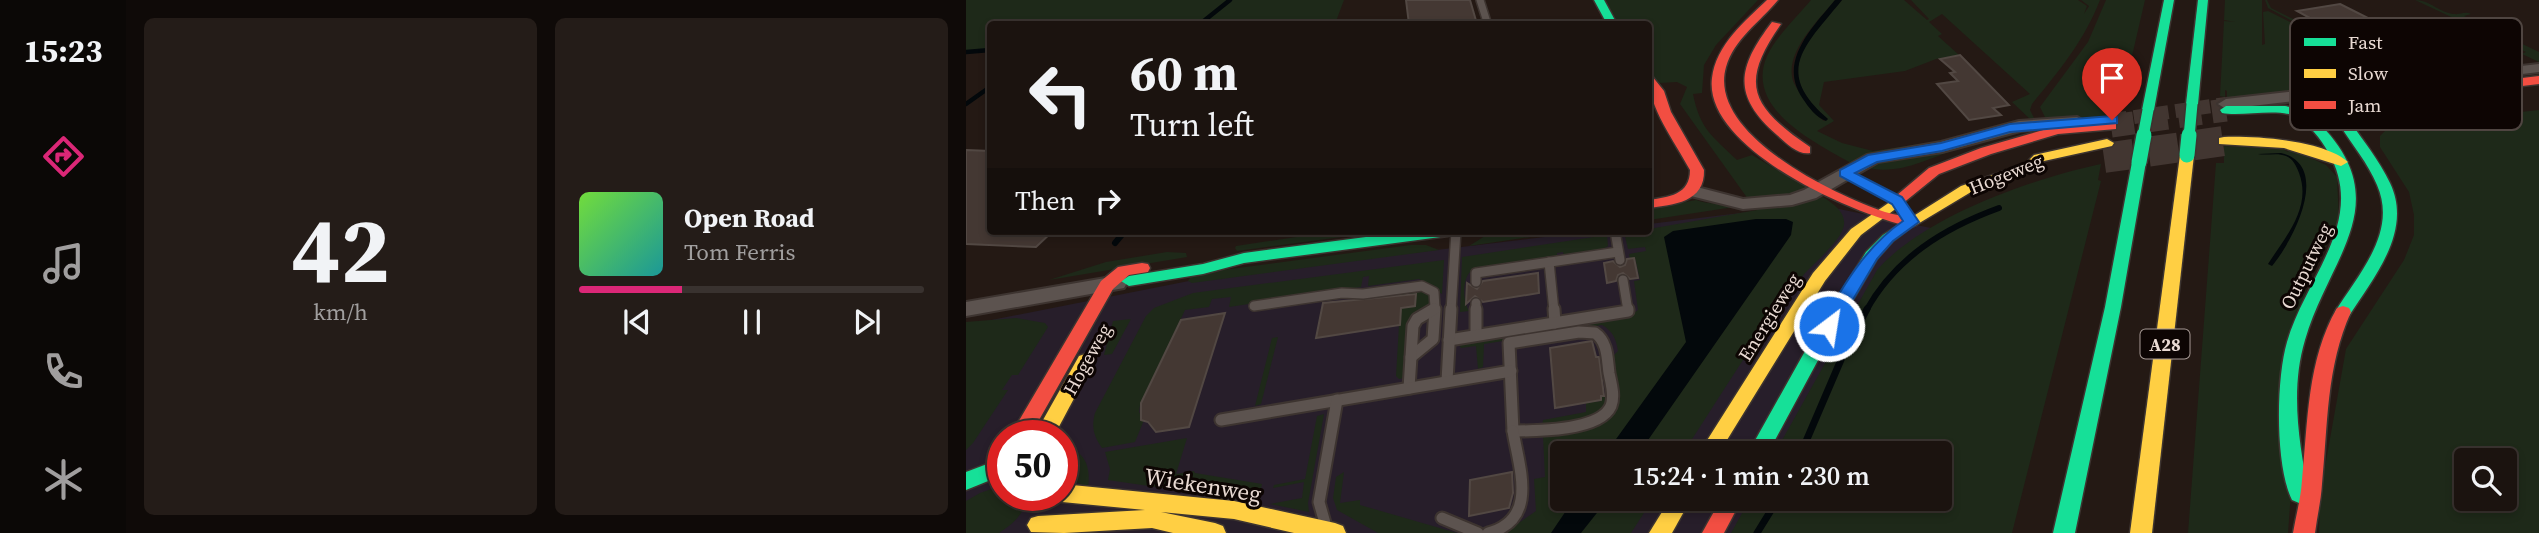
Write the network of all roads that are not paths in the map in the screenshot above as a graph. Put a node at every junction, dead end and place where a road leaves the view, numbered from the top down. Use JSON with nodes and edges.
{"nodes":[{"id":1,"x":1480,"y":0,"type":"edge"},
{"id":2,"x":1599,"y":0,"type":"edge"},
{"id":3,"x":1773,"y":0,"type":"edge"},
{"id":4,"x":2155,"y":0,"type":"edge"},
{"id":5,"x":2169,"y":0,"type":"edge"},
{"id":6,"x":2203,"y":0,"type":"edge"},
{"id":7,"x":1788,"y":10,"type":"dead end"},
{"id":8,"x":1487,"y":21,"type":"edge"},
{"id":9,"x":1610,"y":21,"type":"edge"},
{"id":10,"x":2162,"y":37,"type":"junction"},
{"id":11,"x":1652,"y":83,"type":"edge"},
{"id":12,"x":1652,"y":100,"type":"edge"},
{"id":13,"x":2290,"y":109,"type":"edge"},
{"id":14,"x":2290,"y":109,"type":"edge"},
{"id":15,"x":1665,"y":112,"type":"junction"},
{"id":16,"x":2226,"y":120,"type":"junction"},
{"id":17,"x":2290,"y":121,"type":"edge"},
{"id":18,"x":2320,"y":130,"type":"edge"},
{"id":19,"x":2349,"y":130,"type":"edge"},
{"id":20,"x":2109,"y":136,"type":"junction"},
{"id":21,"x":2342,"y":162,"type":"junction"},
{"id":22,"x":1834,"y":167,"type":"junction"},
{"id":23,"x":1824,"y":186,"type":"junction"},
{"id":24,"x":1693,"y":191,"type":"junction"},
{"id":25,"x":1897,"y":201,"type":"junction"},
{"id":26,"x":1652,"y":203,"type":"edge"},
{"id":27,"x":1877,"y":214,"type":"junction"},
{"id":28,"x":1911,"y":222,"type":"junction"},
{"id":29,"x":1418,"y":235,"type":"edge"},
{"id":30,"x":1456,"y":235,"type":"edge"},
{"id":31,"x":1616,"y":235,"type":"edge"},
{"id":32,"x":1549,"y":262,"type":"junction"},
{"id":33,"x":1623,"y":280,"type":"dead end"},
{"id":34,"x":1476,"y":282,"type":"dead end"},
{"id":35,"x":1120,"y":284,"type":"junction"},
{"id":36,"x":966,"y":302,"type":"edge"},
{"id":37,"x":1476,"y":303,"type":"dead end"},
{"id":38,"x":1254,"y":306,"type":"dead end"},
{"id":39,"x":1435,"y":308,"type":"junction"},
{"id":40,"x":966,"y":309,"type":"edge"},
{"id":41,"x":1555,"y":323,"type":"junction"},
{"id":42,"x":1476,"y":335,"type":"junction"},
{"id":43,"x":1449,"y":340,"type":"junction"},
{"id":44,"x":1092,"y":349,"type":"dead end"},
{"id":45,"x":1411,"y":357,"type":"junction"},
{"id":46,"x":1511,"y":371,"type":"junction"},
{"id":47,"x":1447,"y":381,"type":"junction"},
{"id":48,"x":1409,"y":388,"type":"junction"},
{"id":49,"x":1337,"y":400,"type":"junction"},
{"id":50,"x":1031,"y":420,"type":"edge"},
{"id":51,"x":1053,"y":420,"type":"edge"},
{"id":52,"x":1221,"y":420,"type":"dead end"},
{"id":53,"x":1513,"y":431,"type":"junction"},
{"id":54,"x":1716,"y":441,"type":"edge"},
{"id":55,"x":1765,"y":441,"type":"edge"},
{"id":56,"x":987,"y":472,"type":"edge"},
{"id":57,"x":966,"y":481,"type":"edge"},
{"id":58,"x":1078,"y":494,"type":"edge"},
{"id":59,"x":1049,"y":511,"type":"edge"},
{"id":60,"x":1674,"y":511,"type":"edge"},
{"id":61,"x":1725,"y":511,"type":"edge"},
{"id":62,"x":1442,"y":518,"type":"dead end"},
{"id":63,"x":2304,"y":526,"type":"edge"},
{"id":64,"x":1034,"y":529,"type":"edge"},
{"id":65,"x":1331,"y":532,"type":"edge"},
{"id":66,"x":1215,"y":533,"type":"edge"},
{"id":67,"x":1478,"y":533,"type":"edge"},
{"id":68,"x":1488,"y":533,"type":"edge"},
{"id":69,"x":1660,"y":533,"type":"edge"},
{"id":70,"x":1713,"y":533,"type":"edge"},
{"id":71,"x":2064,"y":533,"type":"edge"},
{"id":72,"x":2141,"y":533,"type":"edge"}],
"edges":[{"from":1,"to":8,"type":"lane"},
{"from":2,"to":9,"type":"main road"},
{"from":3,"to":23,"type":"main road"},
{"from":4,"to":10,"type":"main road"},
{"from":5,"to":10,"type":"main road"},
{"from":6,"to":72,"type":"main road","number":"A28","bridge":true},
{"from":7,"to":22,"type":"main road"},
{"from":10,"to":71,"type":"main road","bridge":true},
{"from":11,"to":15,"type":"main road"},
{"from":12,"to":15,"type":"main road"},
{"from":13,"to":16,"type":"street"},
{"from":14,"to":16,"type":"main road"},
{"from":15,"to":24,"type":"main road"},
{"from":16,"to":17,"type":"main road"},
{"from":16,"to":21,"type":"main road"},
{"from":18,"to":21,"type":"main road","name":"Outputweg"},
{"from":19,"to":63,"type":"main road","name":"Outputweg"},
{"from":20,"to":22,"type":"street","name":"Hogeweg"},
{"from":20,"to":25,"type":"main road","name":"Hogeweg"},
{"from":20,"to":28,"type":"main road","name":"Hogeweg"},
{"from":21,"to":63,"type":"main road","name":"Outputweg"},
{"from":22,"to":23,"type":"street","name":"Hogeweg"},
{"from":22,"to":25,"type":"main road"},
{"from":23,"to":24,"type":"street","name":"Hogeweg"},
{"from":23,"to":27,"type":"main road"},
{"from":24,"to":26,"type":"main road"},
{"from":25,"to":27,"type":"main road","name":"Hogeweg"},
{"from":25,"to":28,"type":"main road"},
{"from":27,"to":28,"type":"main road"},
{"from":27,"to":54,"type":"main road","name":"Energieweg"},
{"from":28,"to":55,"type":"main road"},
{"from":29,"to":35,"type":"main road"},
{"from":30,"to":43,"type":"lane"},
{"from":31,"to":32,"type":"lane"},
{"from":32,"to":34,"type":"lane"},
{"from":32,"to":41,"type":"lane"},
{"from":33,"to":41,"type":"lane"},
{"from":35,"to":36,"type":"street"},
{"from":35,"to":40,"type":"street"},
{"from":35,"to":50,"type":"main road","name":"Hogeweg"},
{"from":37,"to":42,"type":"lane"},
{"from":38,"to":39,"type":"lane"},
{"from":39,"to":45,"type":"lane"},
{"from":39,"to":45,"type":"lane"},
{"from":41,"to":42,"type":"lane"},
{"from":42,"to":43,"type":"lane"},
{"from":43,"to":47,"type":"lane"},
{"from":44,"to":51,"type":"main road","name":"Hogeweg"},
{"from":45,"to":48,"type":"lane"},
{"from":46,"to":47,"type":"lane"},
{"from":46,"to":53,"type":"lane"},
{"from":46,"to":53,"type":"lane"},
{"from":47,"to":48,"type":"lane"},
{"from":48,"to":49,"type":"lane"},
{"from":49,"to":52,"type":"lane"},
{"from":49,"to":65,"type":"lane"},
{"from":53,"to":68,"type":"lane"},
{"from":56,"to":57,"type":"main road"},
{"from":58,"to":65,"type":"main road","name":"Wiekenweg"},
{"from":59,"to":64,"type":"main road"},
{"from":60,"to":69,"type":"main road"},
{"from":61,"to":70,"type":"main road"},
{"from":62,"to":67,"type":"lane"},
{"from":64,"to":66,"type":"main road","name":"Wiekenweg"}]}
